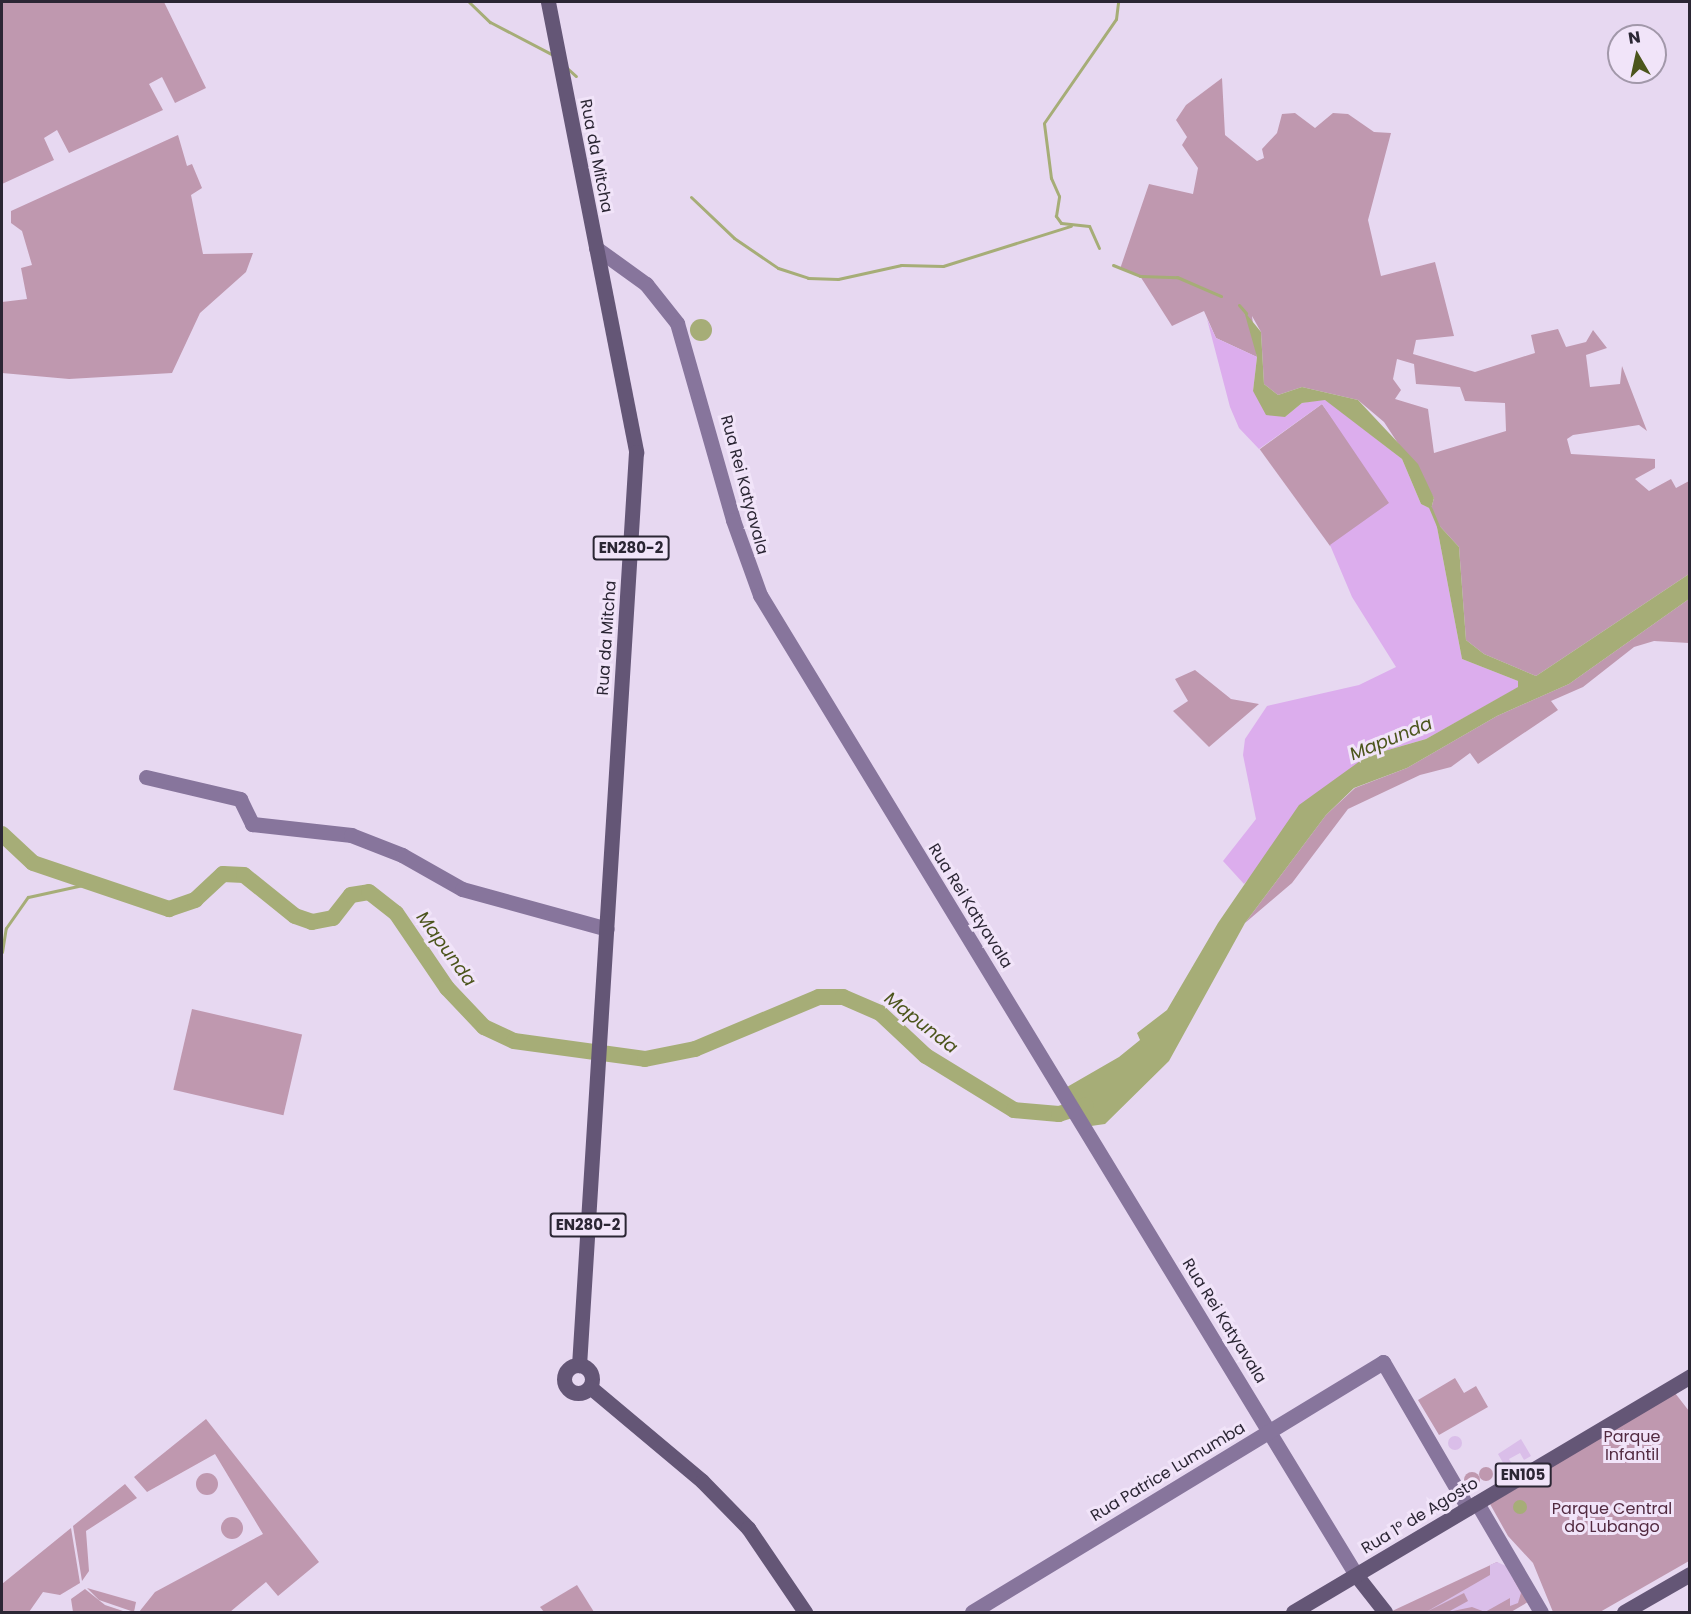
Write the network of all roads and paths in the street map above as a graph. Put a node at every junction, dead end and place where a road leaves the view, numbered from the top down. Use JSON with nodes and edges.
{"nodes":[{"id":1,"x":548,"y":2,"type":"edge"},
{"id":2,"x":596,"y":248,"type":"junction"},
{"id":3,"x":146,"y":777,"type":"dead end"},
{"id":4,"x":607,"y":929,"type":"junction"},
{"id":5,"x":579,"y":1365,"type":"junction"},
{"id":6,"x":1689,"y":1376,"type":"edge"},
{"id":7,"x":590,"y":1387,"type":"junction"},
{"id":8,"x":1270,"y":1431,"type":"junction"},
{"id":9,"x":1473,"y":1506,"type":"junction"},
{"id":10,"x":1689,"y":1574,"type":"edge"},
{"id":11,"x":1356,"y":1575,"type":"junction"},
{"id":12,"x":805,"y":1612,"type":"edge"},
{"id":13,"x":972,"y":1612,"type":"edge"},
{"id":14,"x":1293,"y":1612,"type":"edge"},
{"id":15,"x":1374,"y":1612,"type":"edge"},
{"id":16,"x":1384,"y":1612,"type":"edge"},
{"id":17,"x":1540,"y":1612,"type":"edge"},
{"id":18,"x":1624,"y":1612,"type":"edge"}],
"edges":[{"from":1,"to":2,"type":"main road","name":"Rua da Mitcha","number":"EN280-2"},
{"from":2,"to":4,"type":"main road","name":"Rua da Mitcha","number":"EN280-2"},
{"from":2,"to":8,"type":"main road","name":"Rua Rei Katyavala"},
{"from":3,"to":4,"type":"main road"},
{"from":4,"to":5,"type":"main road","name":"Rua da Mitcha","number":"EN280-2"},
{"from":5,"to":7,"type":"main road"},
{"from":5,"to":7,"type":"main road"},
{"from":6,"to":9,"type":"main road","name":"Rua 1º de Agosto","number":"EN105"},
{"from":7,"to":12,"type":"main road"},
{"from":8,"to":9,"type":"main road","name":"Rua Patrice Lumumba"},
{"from":8,"to":11,"type":"main road","name":"Rua Rei Katyavala"},
{"from":8,"to":13,"type":"main road","name":"Rua Patrice Lumumba"},
{"from":9,"to":11,"type":"main road","name":"Rua 1º de Agosto","number":"EN105"},
{"from":9,"to":17,"type":"main road"},
{"from":10,"to":18,"type":"main road"},
{"from":11,"to":14,"type":"main road","name":"Rua 1º de Agosto"},
{"from":11,"to":15,"type":"main road"},
{"from":11,"to":16,"type":"main road"}]}
